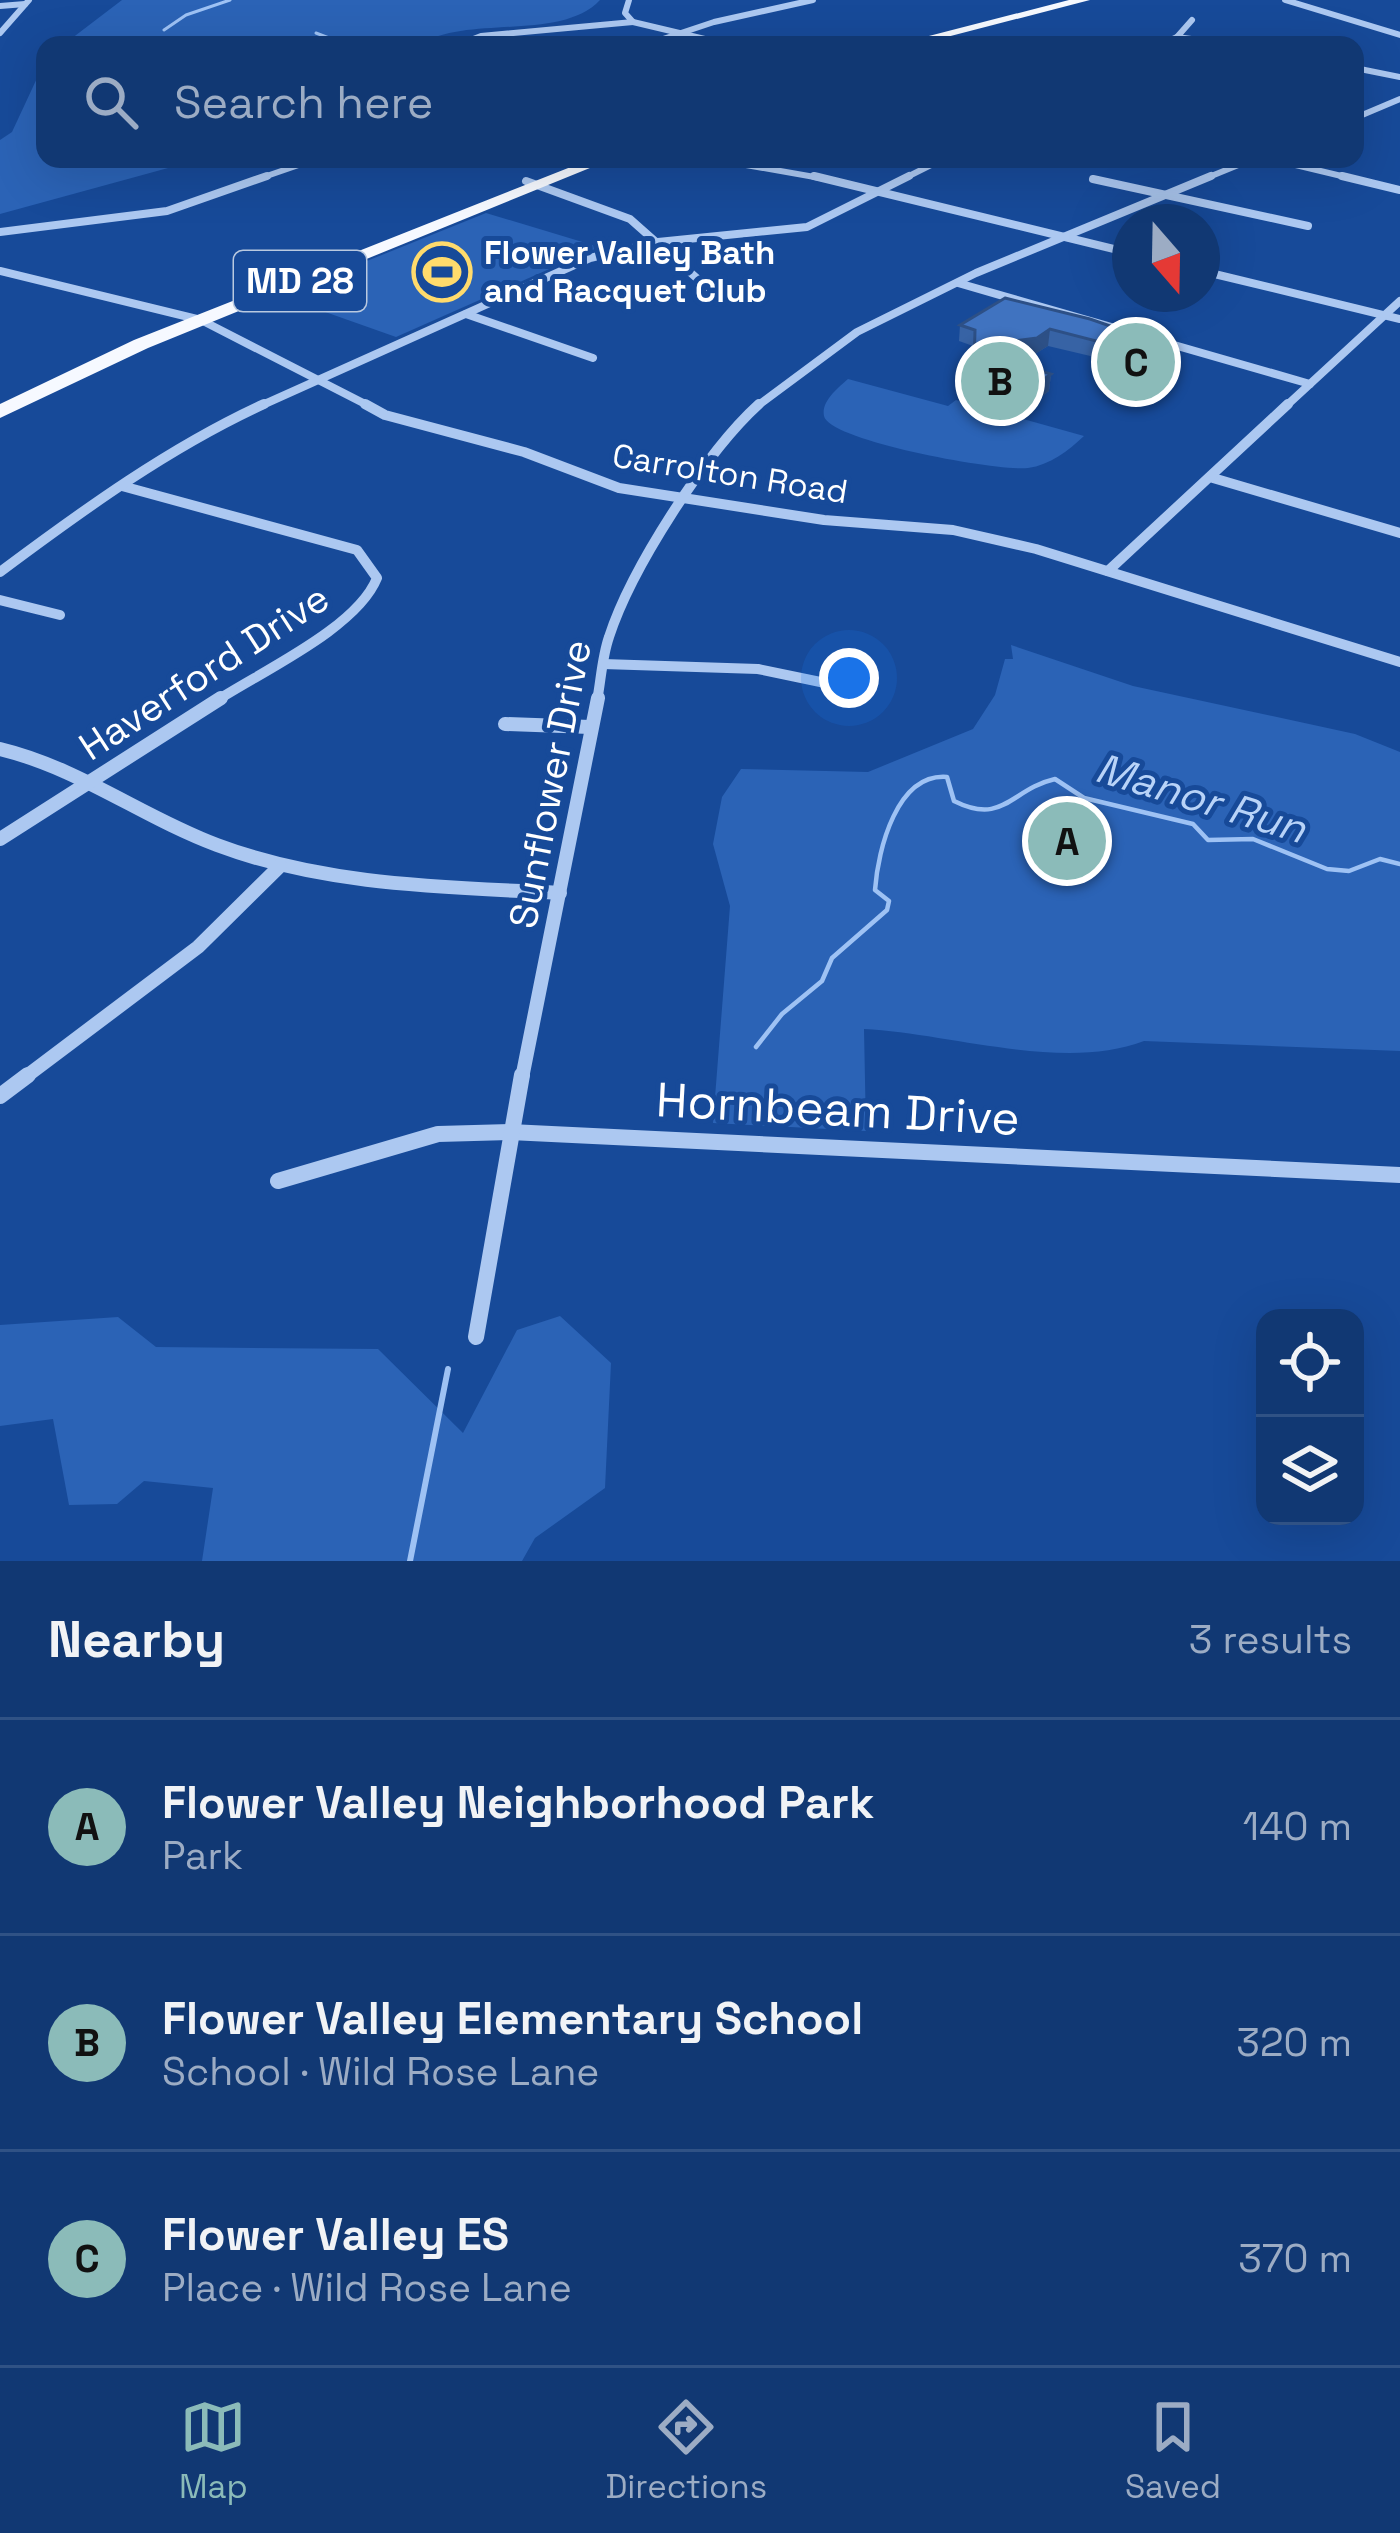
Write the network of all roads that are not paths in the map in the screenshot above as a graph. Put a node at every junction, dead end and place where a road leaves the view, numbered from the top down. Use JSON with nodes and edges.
{"nodes":[{"id":1,"x":629,"y":0,"type":"edge"},
{"id":2,"x":814,"y":0,"type":"edge"},
{"id":3,"x":1084,"y":0,"type":"edge"},
{"id":4,"x":1108,"y":0,"type":"edge"},
{"id":5,"x":1285,"y":0,"type":"edge"},
{"id":6,"x":27,"y":2,"type":"edge"},
{"id":7,"x":777,"y":4,"type":"edge"},
{"id":8,"x":0,"y":6,"type":"edge"},
{"id":9,"x":1192,"y":20,"type":"dead end"},
{"id":10,"x":633,"y":22,"type":"junction"},
{"id":11,"x":0,"y":33,"type":"edge"},
{"id":12,"x":680,"y":33,"type":"junction"},
{"id":13,"x":1400,"y":35,"type":"edge"},
{"id":14,"x":480,"y":36,"type":"edge"},
{"id":15,"x":671,"y":36,"type":"edge"},
{"id":16,"x":692,"y":36,"type":"edge"},
{"id":17,"x":937,"y":36,"type":"edge"},
{"id":18,"x":962,"y":36,"type":"edge"},
{"id":19,"x":1178,"y":36,"type":"edge"},
{"id":20,"x":1364,"y":70,"type":"edge"},
{"id":21,"x":1400,"y":77,"type":"edge"},
{"id":22,"x":1400,"y":99,"type":"edge"},
{"id":23,"x":1364,"y":114,"type":"edge"},
{"id":24,"x":290,"y":168,"type":"edge"},
{"id":25,"x":563,"y":168,"type":"edge"},
{"id":26,"x":577,"y":168,"type":"edge"},
{"id":27,"x":784,"y":168,"type":"edge"},
{"id":28,"x":927,"y":168,"type":"edge"},
{"id":29,"x":1230,"y":168,"type":"edge"},
{"id":30,"x":1308,"y":168,"type":"edge"},
{"id":31,"x":1094,"y":178,"type":"dead end"},
{"id":32,"x":533,"y":183,"type":"junction"},
{"id":33,"x":1400,"y":190,"type":"edge"},
{"id":34,"x":882,"y":193,"type":"junction"},
{"id":35,"x":1165,"y":194,"type":"junction"},
{"id":36,"x":472,"y":202,"type":"junction"},
{"id":37,"x":441,"y":203,"type":"dead end"},
{"id":38,"x":1308,"y":226,"type":"dead end"},
{"id":39,"x":0,"y":232,"type":"edge"},
{"id":40,"x":1064,"y":236,"type":"junction"},
{"id":41,"x":658,"y":242,"type":"junction"},
{"id":42,"x":1112,"y":248,"type":"edge"},
{"id":43,"x":0,"y":272,"type":"edge"},
{"id":44,"x":1220,"y":275,"type":"edge"},
{"id":45,"x":957,"y":282,"type":"junction"},
{"id":46,"x":710,"y":289,"type":"dead end"},
{"id":47,"x":1400,"y":301,"type":"edge"},
{"id":48,"x":465,"y":314,"type":"junction"},
{"id":49,"x":1384,"y":315,"type":"junction"},
{"id":50,"x":193,"y":317,"type":"junction"},
{"id":51,"x":1400,"y":319,"type":"edge"},
{"id":52,"x":592,"y":358,"type":"dead end"},
{"id":53,"x":321,"y":379,"type":"junction"},
{"id":54,"x":1310,"y":383,"type":"junction"},
{"id":55,"x":0,"y":397,"type":"edge"},
{"id":56,"x":0,"y":412,"type":"edge"},
{"id":57,"x":1213,"y":478,"type":"junction"},
{"id":58,"x":122,"y":486,"type":"junction"},
{"id":59,"x":684,"y":498,"type":"junction"},
{"id":60,"x":1400,"y":533,"type":"edge"},
{"id":61,"x":1108,"y":571,"type":"junction"},
{"id":62,"x":0,"y":572,"type":"edge"},
{"id":63,"x":0,"y":600,"type":"edge"},
{"id":64,"x":59,"y":615,"type":"dead end"},
{"id":65,"x":1400,"y":662,"type":"edge"},
{"id":66,"x":603,"y":664,"type":"junction"},
{"id":67,"x":830,"y":685,"type":"dead end"},
{"id":68,"x":505,"y":724,"type":"dead end"},
{"id":69,"x":590,"y":727,"type":"junction"},
{"id":70,"x":0,"y":749,"type":"edge"},
{"id":71,"x":89,"y":782,"type":"junction"},
{"id":72,"x":0,"y":839,"type":"edge"},
{"id":73,"x":280,"y":866,"type":"junction"},
{"id":74,"x":560,"y":893,"type":"junction"},
{"id":75,"x":0,"y":1096,"type":"edge"},
{"id":76,"x":510,"y":1132,"type":"junction"},
{"id":77,"x":1400,"y":1174,"type":"edge"},
{"id":78,"x":278,"y":1181,"type":"dead end"},
{"id":79,"x":476,"y":1337,"type":"dead end"}],
"edges":[{"from":1,"to":10,"type":"street"},
{"from":2,"to":7,"type":"street"},
{"from":3,"to":17,"type":"main road"},
{"from":4,"to":18,"type":"main road"},
{"from":5,"to":13,"type":"street"},
{"from":6,"to":8,"type":"street"},
{"from":6,"to":11,"type":"street"},
{"from":7,"to":12,"type":"street"},
{"from":9,"to":19,"type":"street"},
{"from":10,"to":12,"type":"street"},
{"from":10,"to":14,"type":"street"},
{"from":12,"to":15,"type":"street"},
{"from":12,"to":16,"type":"street"},
{"from":20,"to":21,"type":"street"},
{"from":22,"to":23,"type":"street"},
{"from":24,"to":39,"type":"street"},
{"from":25,"to":32,"type":"main road","number":"MD 28"},
{"from":26,"to":32,"type":"main road","number":"MD 28"},
{"from":27,"to":34,"type":"street"},
{"from":28,"to":34,"type":"street"},
{"from":29,"to":35,"type":"street","name":"Sunflower Drive"},
{"from":30,"to":33,"type":"street"},
{"from":31,"to":35,"type":"street"},
{"from":32,"to":36,"type":"main road","number":"MD 28"},
{"from":32,"to":41,"type":"street"},
{"from":32,"to":50,"type":"main road","number":"MD 28"},
{"from":34,"to":40,"type":"street"},
{"from":34,"to":41,"type":"street"},
{"from":35,"to":38,"type":"street"},
{"from":35,"to":40,"type":"street","name":"Sunflower Drive"},
{"from":36,"to":37,"type":"main road"},
{"from":36,"to":50,"type":"main road","number":"MD 28"},
{"from":40,"to":42,"type":"street"},
{"from":40,"to":45,"type":"street","name":"Sunflower Drive"},
{"from":41,"to":46,"type":"street"},
{"from":41,"to":48,"type":"street"},
{"from":43,"to":50,"type":"street","name":"Carrolton Road"},
{"from":44,"to":49,"type":"street"},
{"from":45,"to":54,"type":"street"},
{"from":45,"to":59,"type":"street","name":"Sunflower Drive"},
{"from":47,"to":49,"type":"street"},
{"from":48,"to":52,"type":"street"},
{"from":48,"to":53,"type":"street"},
{"from":49,"to":51,"type":"street"},
{"from":49,"to":54,"type":"street"},
{"from":50,"to":53,"type":"street","name":"Carrolton Road"},
{"from":50,"to":55,"type":"main road","number":"MD 28"},
{"from":50,"to":56,"type":"main road","number":"MD 28"},
{"from":53,"to":58,"type":"street"},
{"from":53,"to":59,"type":"street","name":"Carrolton Road"},
{"from":54,"to":57,"type":"street"},
{"from":57,"to":60,"type":"street"},
{"from":57,"to":61,"type":"street"},
{"from":58,"to":62,"type":"street"},
{"from":58,"to":71,"type":"street","name":"Haverford Drive"},
{"from":59,"to":61,"type":"street","name":"Carrolton Road"},
{"from":59,"to":66,"type":"street","name":"Sunflower Drive"},
{"from":61,"to":65,"type":"street","name":"Carrolton Road"},
{"from":63,"to":64,"type":"street"},
{"from":66,"to":67,"type":"street"},
{"from":66,"to":69,"type":"street","name":"Sunflower Drive"},
{"from":68,"to":69,"type":"street"},
{"from":69,"to":74,"type":"street","name":"Sunflower Drive"},
{"from":70,"to":71,"type":"street"},
{"from":71,"to":72,"type":"street","name":"Haverford Drive"},
{"from":71,"to":73,"type":"street"},
{"from":73,"to":74,"type":"street"},
{"from":73,"to":75,"type":"street"},
{"from":74,"to":76,"type":"street","name":"Sunflower Drive"},
{"from":76,"to":77,"type":"street","name":"Hornbeam Drive"},
{"from":76,"to":78,"type":"street","name":"Hornbeam Drive"},
{"from":76,"to":79,"type":"street","name":"Sunflower Drive"}]}
